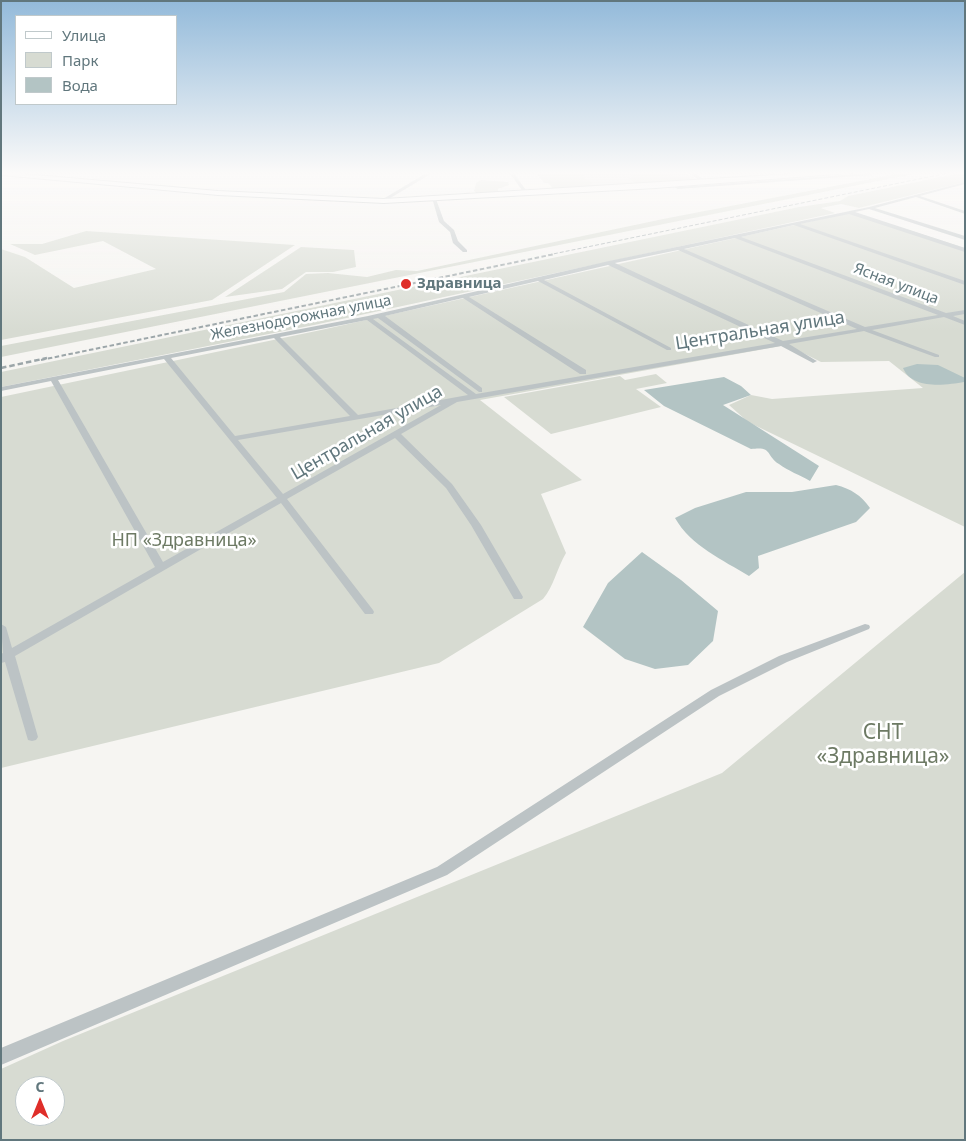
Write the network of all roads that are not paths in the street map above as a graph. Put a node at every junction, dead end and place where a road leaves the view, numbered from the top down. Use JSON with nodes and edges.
{"nodes":[{"id":1,"x":446,"y":225,"type":"edge"},
{"id":2,"x":788,"y":225,"type":"edge"},
{"id":3,"x":798,"y":225,"type":"edge"},
{"id":4,"x":889,"y":225,"type":"edge"},
{"id":5,"x":924,"y":225,"type":"edge"},
{"id":6,"x":735,"y":236,"type":"junction"},
{"id":7,"x":965,"y":238,"type":"edge"},
{"id":8,"x":678,"y":248,"type":"junction"},
{"id":9,"x":965,"y":250,"type":"edge"},
{"id":10,"x":465,"y":252,"type":"dead end"},
{"id":11,"x":609,"y":263,"type":"junction"},
{"id":12,"x":539,"y":279,"type":"junction"},
{"id":13,"x":965,"y":283,"type":"edge"},
{"id":14,"x":464,"y":296,"type":"junction"},
{"id":15,"x":965,"y":312,"type":"edge"},
{"id":16,"x":379,"y":315,"type":"junction"},
{"id":17,"x":944,"y":316,"type":"junction"},
{"id":18,"x":368,"y":318,"type":"junction"},
{"id":19,"x":965,"y":323,"type":"edge"},
{"id":20,"x":866,"y":330,"type":"junction"},
{"id":21,"x":276,"y":337,"type":"junction"},
{"id":22,"x":783,"y":344,"type":"junction"},
{"id":23,"x":669,"y":349,"type":"dead end"},
{"id":24,"x":166,"y":356,"type":"junction"},
{"id":25,"x":937,"y":356,"type":"dead end"},
{"id":26,"x":813,"y":361,"type":"dead end"},
{"id":27,"x":583,"y":372,"type":"dead end"},
{"id":28,"x":53,"y":378,"type":"junction"},
{"id":29,"x":1,"y":389,"type":"edge"},
{"id":30,"x":477,"y":394,"type":"junction"},
{"id":31,"x":455,"y":400,"type":"junction"},
{"id":32,"x":357,"y":418,"type":"junction"},
{"id":33,"x":397,"y":435,"type":"junction"},
{"id":34,"x":232,"y":440,"type":"junction"},
{"id":35,"x":283,"y":500,"type":"junction"},
{"id":36,"x":161,"y":568,"type":"junction"},
{"id":37,"x":518,"y":597,"type":"dead end"},
{"id":38,"x":370,"y":612,"type":"dead end"},
{"id":39,"x":1,"y":627,"type":"edge"},
{"id":40,"x":865,"y":627,"type":"dead end"},
{"id":41,"x":6,"y":656,"type":"edge"},
{"id":42,"x":32,"y":737,"type":"dead end"},
{"id":43,"x":1,"y":1057,"type":"edge"}],
"edges":[{"from":1,"to":10,"type":"street"},
{"from":2,"to":6,"type":"street","name":"Железнодорожная улица"},
{"from":3,"to":13,"type":"street"},
{"from":4,"to":9,"type":"street"},
{"from":5,"to":7,"type":"street"},
{"from":6,"to":8,"type":"street","name":"Железнодорожная улица"},
{"from":6,"to":17,"type":"street","name":"Ясная улица"},
{"from":8,"to":11,"type":"street","name":"Железнодорожная улица"},
{"from":8,"to":20,"type":"street"},
{"from":11,"to":12,"type":"street","name":"Железнодорожная улица"},
{"from":11,"to":22,"type":"street"},
{"from":12,"to":14,"type":"street","name":"Железнодорожная улица"},
{"from":12,"to":23,"type":"street"},
{"from":14,"to":16,"type":"street","name":"Железнодорожная улица"},
{"from":14,"to":27,"type":"street"},
{"from":15,"to":17,"type":"street","name":"Центральная улица"},
{"from":16,"to":18,"type":"street","name":"Железнодорожная улица"},
{"from":16,"to":30,"type":"street"},
{"from":17,"to":19,"type":"street","name":"Ясная улица"},
{"from":17,"to":20,"type":"street","name":"Центральная улица"},
{"from":18,"to":21,"type":"street","name":"Железнодорожная улица"},
{"from":18,"to":30,"type":"street"},
{"from":20,"to":22,"type":"street","name":"Центральная улица"},
{"from":20,"to":25,"type":"street"},
{"from":21,"to":24,"type":"street","name":"Железнодорожная улица"},
{"from":21,"to":32,"type":"street"},
{"from":22,"to":26,"type":"street"},
{"from":22,"to":30,"type":"street","name":"Центральная улица"},
{"from":24,"to":28,"type":"street","name":"Железнодорожная улица"},
{"from":24,"to":34,"type":"street"},
{"from":28,"to":29,"type":"street","name":"Железнодорожная улица"},
{"from":28,"to":36,"type":"street"},
{"from":30,"to":31,"type":"street","name":"Центральная улица"},
{"from":31,"to":32,"type":"street"},
{"from":31,"to":33,"type":"street","name":"Центральная улица"},
{"from":32,"to":34,"type":"street"},
{"from":33,"to":35,"type":"street","name":"Центральная улица"},
{"from":33,"to":37,"type":"street"},
{"from":34,"to":35,"type":"street"},
{"from":35,"to":36,"type":"street","name":"Центральная улица"},
{"from":35,"to":38,"type":"street"},
{"from":36,"to":41,"type":"street","name":"Центральная улица"},
{"from":39,"to":41,"type":"street"},
{"from":40,"to":43,"type":"street"},
{"from":41,"to":42,"type":"street"}]}
